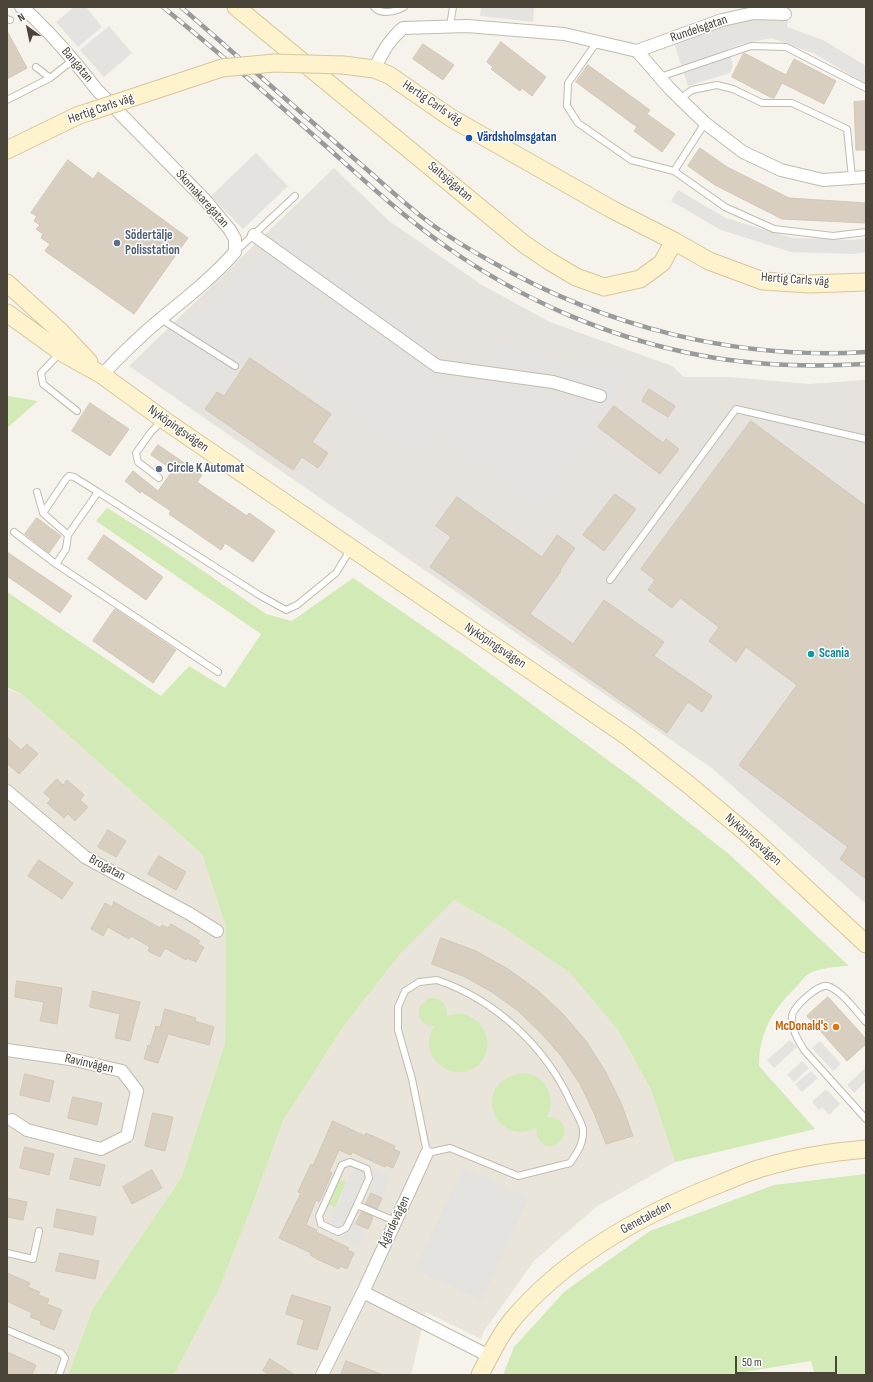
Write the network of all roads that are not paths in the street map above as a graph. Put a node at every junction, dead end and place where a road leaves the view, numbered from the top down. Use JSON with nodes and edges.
{"nodes":[{"id":1,"x":21,"y":7,"type":"edge"},
{"id":2,"x":236,"y":7,"type":"edge"},
{"id":3,"x":374,"y":7,"type":"edge"},
{"id":4,"x":404,"y":7,"type":"edge"},
{"id":5,"x":453,"y":7,"type":"edge"},
{"id":6,"x":786,"y":14,"type":"dead end"},
{"id":7,"x":450,"y":26,"type":"junction"},
{"id":8,"x":597,"y":42,"type":"junction"},
{"id":9,"x":637,"y":51,"type":"junction"},
{"id":10,"x":73,"y":60,"type":"junction"},
{"id":11,"x":36,"y":67,"type":"dead end"},
{"id":12,"x":374,"y":69,"type":"junction"},
{"id":13,"x":660,"y":77,"type":"junction"},
{"id":14,"x":50,"y":78,"type":"junction"},
{"id":15,"x":866,"y":88,"type":"edge"},
{"id":16,"x":97,"y":90,"type":"joint"},
{"id":17,"x":680,"y":99,"type":"junction"},
{"id":18,"x":7,"y":100,"type":"edge"},
{"id":19,"x":705,"y":123,"type":"junction"},
{"id":20,"x":45,"y":130,"type":"junction"},
{"id":21,"x":7,"y":150,"type":"edge"},
{"id":22,"x":7,"y":161,"type":"edge"},
{"id":23,"x":674,"y":171,"type":"junction"},
{"id":24,"x":866,"y":177,"type":"edge"},
{"id":25,"x":852,"y":178,"type":"junction"},
{"id":26,"x":295,"y":196,"type":"dead end"},
{"id":27,"x":866,"y":232,"type":"edge"},
{"id":28,"x":254,"y":235,"type":"junction"},
{"id":29,"x":674,"y":241,"type":"junction"},
{"id":30,"x":235,"y":252,"type":"junction"},
{"id":31,"x":866,"y":282,"type":"edge"},
{"id":32,"x":7,"y":283,"type":"edge"},
{"id":33,"x":7,"y":313,"type":"edge"},
{"id":34,"x":161,"y":319,"type":"junction"},
{"id":35,"x":66,"y":348,"type":"junction"},
{"id":36,"x":235,"y":366,"type":"dead end"},
{"id":37,"x":102,"y":375,"type":"junction"},
{"id":38,"x":600,"y":396,"type":"dead end"},
{"id":39,"x":78,"y":411,"type":"dead end"},
{"id":40,"x":164,"y":420,"type":"junction"},
{"id":41,"x":866,"y":439,"type":"edge"},
{"id":42,"x":159,"y":478,"type":"dead end"},
{"id":43,"x":37,"y":492,"type":"dead end"},
{"id":44,"x":98,"y":492,"type":"junction"},
{"id":45,"x":43,"y":513,"type":"junction"},
{"id":46,"x":14,"y":532,"type":"dead end"},
{"id":47,"x":68,"y":535,"type":"junction"},
{"id":48,"x":351,"y":548,"type":"junction"},
{"id":49,"x":56,"y":564,"type":"junction"},
{"id":50,"x":610,"y":580,"type":"dead end"},
{"id":51,"x":218,"y":672,"type":"dead end"},
{"id":52,"x":7,"y":791,"type":"edge"},
{"id":53,"x":217,"y":931,"type":"dead end"},
{"id":54,"x":866,"y":944,"type":"edge"},
{"id":55,"x":866,"y":1022,"type":"edge"},
{"id":56,"x":7,"y":1050,"type":"edge"},
{"id":57,"x":866,"y":1119,"type":"edge"},
{"id":58,"x":12,"y":1120,"type":"dead end"},
{"id":59,"x":866,"y":1149,"type":"edge"},
{"id":60,"x":427,"y":1153,"type":"junction"},
{"id":61,"x":357,"y":1205,"type":"junction"},
{"id":62,"x":395,"y":1221,"type":"junction"},
{"id":63,"x":39,"y":1231,"type":"dead end"},
{"id":64,"x":7,"y":1253,"type":"edge"},
{"id":65,"x":363,"y":1292,"type":"junction"},
{"id":66,"x":7,"y":1330,"type":"edge"},
{"id":67,"x":490,"y":1356,"type":"junction"},
{"id":68,"x":59,"y":1375,"type":"edge"},
{"id":69,"x":322,"y":1375,"type":"edge"},
{"id":70,"x":480,"y":1375,"type":"edge"}],
"edges":[{"from":1,"to":10,"type":"street","name":"Bangatan"},
{"from":2,"to":29,"type":"main road","name":"Saltsjögatan"},
{"from":3,"to":4,"type":"lane"},
{"from":5,"to":7,"type":"lane"},
{"from":6,"to":9,"type":"street","name":"Rundelsgatan"},
{"from":7,"to":8,"type":"street"},
{"from":7,"to":12,"type":"street"},
{"from":8,"to":9,"type":"street"},
{"from":8,"to":23,"type":"lane"},
{"from":9,"to":13,"type":"street"},
{"from":10,"to":14,"type":"lane"},
{"from":10,"to":16,"type":"street","name":"Bangatan"},
{"from":11,"to":14,"type":"lane"},
{"from":12,"to":20,"type":"main road","name":"Hertig Carls väg","bridge":true},
{"from":12,"to":29,"type":"main road","name":"Hertig Carls väg"},
{"from":13,"to":15,"type":"lane"},
{"from":13,"to":17,"type":"street"},
{"from":14,"to":18,"type":"lane"},
{"from":16,"to":30,"type":"street","name":"Skomakaregatan"},
{"from":17,"to":19,"type":"street"},
{"from":17,"to":25,"type":"lane"},
{"from":19,"to":23,"type":"lane"},
{"from":19,"to":25,"type":"street"},
{"from":20,"to":21,"type":"main road","name":"Hertig Carls väg"},
{"from":20,"to":22,"type":"main road","name":"Hertig Carls väg"},
{"from":23,"to":27,"type":"lane"},
{"from":24,"to":25,"type":"street"},
{"from":26,"to":28,"type":"lane"},
{"from":28,"to":30,"type":"lane"},
{"from":28,"to":38,"type":"street"},
{"from":29,"to":31,"type":"main road","name":"Hertig Carls väg"},
{"from":30,"to":34,"type":"street"},
{"from":32,"to":35,"type":"main road","name":"Nyköpingsvägen"},
{"from":33,"to":35,"type":"main road","name":"Nyköpingsvägen"},
{"from":34,"to":36,"type":"lane"},
{"from":34,"to":37,"type":"street"},
{"from":35,"to":37,"type":"main road","name":"Nyköpingsvägen"},
{"from":35,"to":39,"type":"lane"},
{"from":37,"to":40,"type":"main road","name":"Nyköpingsvägen"},
{"from":40,"to":42,"type":"lane"},
{"from":40,"to":48,"type":"main road","name":"Nyköpingsvägen"},
{"from":41,"to":50,"type":"lane"},
{"from":43,"to":45,"type":"lane"},
{"from":44,"to":45,"type":"lane"},
{"from":44,"to":47,"type":"lane"},
{"from":44,"to":48,"type":"lane"},
{"from":45,"to":47,"type":"lane"},
{"from":46,"to":49,"type":"lane"},
{"from":47,"to":49,"type":"lane"},
{"from":48,"to":54,"type":"main road","name":"Nyköpingsvägen"},
{"from":49,"to":51,"type":"lane"},
{"from":52,"to":53,"type":"street","name":"Brogatan"},
{"from":55,"to":57,"type":"lane"},
{"from":56,"to":58,"type":"street","name":"Ravinvägen"},
{"from":59,"to":67,"type":"main road","name":"Genetaleden"},
{"from":60,"to":60,"type":"lane"},
{"from":60,"to":62,"type":"street","name":"Ågärdevägen"},
{"from":61,"to":61,"type":"lane"},
{"from":61,"to":62,"type":"lane"},
{"from":62,"to":65,"type":"street","name":"Ågärdevägen"},
{"from":63,"to":64,"type":"lane"},
{"from":65,"to":67,"type":"street"},
{"from":65,"to":69,"type":"street","name":"Ågärdevägen"},
{"from":66,"to":68,"type":"lane"},
{"from":67,"to":70,"type":"main road","name":"Genetaleden"}]}
